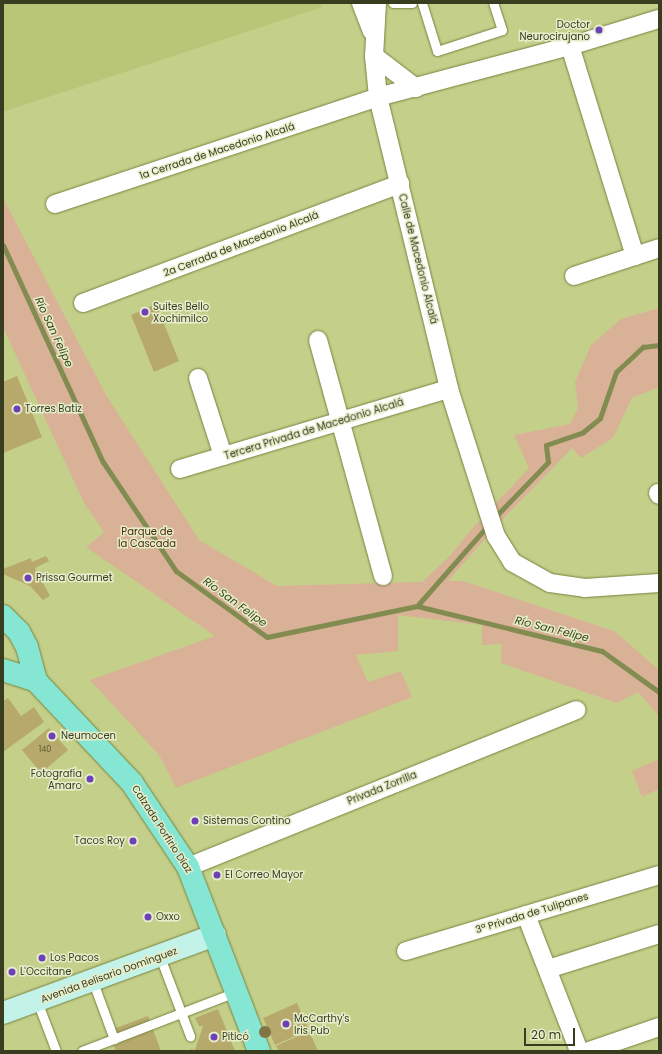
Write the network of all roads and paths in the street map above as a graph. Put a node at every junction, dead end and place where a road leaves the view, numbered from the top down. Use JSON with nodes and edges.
{"nodes":[{"id":1,"x":361,"y":3,"type":"edge"},
{"id":2,"x":377,"y":3,"type":"edge"},
{"id":3,"x":393,"y":3,"type":"edge"},
{"id":4,"x":412,"y":3,"type":"edge"},
{"id":5,"x":422,"y":3,"type":"edge"},
{"id":6,"x":493,"y":3,"type":"edge"},
{"id":7,"x":659,"y":19,"type":"edge"},
{"id":8,"x":374,"y":36,"type":"junction"},
{"id":9,"x":570,"y":46,"type":"junction"},
{"id":10,"x":374,"y":56,"type":"junction"},
{"id":11,"x":416,"y":88,"type":"junction"},
{"id":12,"x":378,"y":97,"type":"junction"},
{"id":13,"x":400,"y":184,"type":"junction"},
{"id":14,"x":55,"y":204,"type":"dead end"},
{"id":15,"x":659,"y":248,"type":"edge"},
{"id":16,"x":635,"y":256,"type":"junction"},
{"id":17,"x":574,"y":276,"type":"dead end"},
{"id":18,"x":83,"y":303,"type":"dead end"},
{"id":19,"x":318,"y":340,"type":"dead end"},
{"id":20,"x":198,"y":378,"type":"dead end"},
{"id":21,"x":449,"y":389,"type":"junction"},
{"id":22,"x":339,"y":421,"type":"junction"},
{"id":23,"x":224,"y":456,"type":"junction"},
{"id":24,"x":180,"y":469,"type":"dead end"},
{"id":25,"x":383,"y":576,"type":"dead end"},
{"id":26,"x":659,"y":583,"type":"edge"},
{"id":27,"x":3,"y":616,"type":"edge"},
{"id":28,"x":3,"y":670,"type":"edge"},
{"id":29,"x":36,"y":681,"type":"junction"},
{"id":30,"x":576,"y":710,"type":"dead end"},
{"id":31,"x":188,"y":866,"type":"junction"},
{"id":32,"x":659,"y":875,"type":"edge"},
{"id":33,"x":526,"y":915,"type":"junction"},
{"id":34,"x":659,"y":934,"type":"edge"},
{"id":35,"x":215,"y":935,"type":"junction"},
{"id":36,"x":406,"y":951,"type":"dead end"},
{"id":37,"x":160,"y":957,"type":"junction"},
{"id":38,"x":548,"y":969,"type":"junction"},
{"id":39,"x":93,"y":982,"type":"junction"},
{"id":40,"x":237,"y":992,"type":"junction"},
{"id":41,"x":38,"y":1001,"type":"junction"},
{"id":42,"x":3,"y":1013,"type":"edge"},
{"id":43,"x":181,"y":1014,"type":"junction"},
{"id":44,"x":659,"y":1027,"type":"edge"},
{"id":45,"x":190,"y":1036,"type":"dead end"},
{"id":46,"x":114,"y":1039,"type":"junction"},
{"id":47,"x":56,"y":1051,"type":"edge"},
{"id":48,"x":82,"y":1051,"type":"edge"},
{"id":49,"x":259,"y":1051,"type":"edge"},
{"id":50,"x":579,"y":1051,"type":"edge"},
{"id":51,"x":589,"y":1051,"type":"edge"}],
"edges":[{"from":1,"to":8,"type":"street"},
{"from":2,"to":8,"type":"street","name":"Calle de Macedonio Alcalá"},
{"from":3,"to":4,"type":"lane"},
{"from":5,"to":6,"type":"lane"},
{"from":7,"to":9,"type":"street","name":"1a Cerrada de Macedonio Alcalá"},
{"from":8,"to":10,"type":"street","name":"Calle de Macedonio Alcalá"},
{"from":9,"to":11,"type":"street","name":"1a Cerrada de Macedonio Alcalá"},
{"from":9,"to":16,"type":"street"},
{"from":10,"to":11,"type":"street"},
{"from":10,"to":12,"type":"street","name":"Calle de Macedonio Alcalá"},
{"from":11,"to":12,"type":"street","name":"1a Cerrada de Macedonio Alcalá"},
{"from":12,"to":13,"type":"street","name":"Calle de Macedonio Alcalá"},
{"from":12,"to":14,"type":"street","name":"1a Cerrada de Macedonio Alcalá"},
{"from":13,"to":18,"type":"street","name":"2a Cerrada de Macedonio Alcalá"},
{"from":13,"to":21,"type":"street","name":"Calle de Macedonio Alcalá"},
{"from":15,"to":16,"type":"street"},
{"from":16,"to":17,"type":"street"},
{"from":19,"to":22,"type":"street"},
{"from":20,"to":23,"type":"street"},
{"from":21,"to":22,"type":"street","name":"Tercera Privada de Macedonio Alcalá"},
{"from":21,"to":26,"type":"street","name":"Calle de Macedonio Alcalá"},
{"from":22,"to":23,"type":"street","name":"Tercera Privada de Macedonio Alcalá"},
{"from":22,"to":25,"type":"street"},
{"from":23,"to":24,"type":"street","name":"Tercera Privada de Macedonio Alcalá"},
{"from":27,"to":29,"type":"main road","name":"Calzada Porfirio Díaz"},
{"from":28,"to":29,"type":"main road","name":"Calzada Porfirio Díaz"},
{"from":29,"to":31,"type":"main road","name":"Calzada Porfirio Díaz"},
{"from":30,"to":31,"type":"street","name":"Privada Zorrilla"},
{"from":31,"to":35,"type":"main road","name":"Calzada Porfirio Díaz"},
{"from":32,"to":33,"type":"street","name":"3ª Privada de Tulipanes"},
{"from":33,"to":36,"type":"street","name":"3ª Privada de Tulipanes"},
{"from":33,"to":38,"type":"street"},
{"from":34,"to":38,"type":"street"},
{"from":35,"to":37,"type":"street","name":"Avenida Belisario Domínguez"},
{"from":35,"to":40,"type":"main road","name":"Calzada Porfirio Díaz"},
{"from":37,"to":39,"type":"street","name":"Avenida Belisario Domínguez"},
{"from":37,"to":43,"type":"lane"},
{"from":38,"to":50,"type":"street"},
{"from":39,"to":41,"type":"street","name":"Avenida Belisario Domínguez"},
{"from":39,"to":46,"type":"lane"},
{"from":40,"to":43,"type":"lane"},
{"from":40,"to":49,"type":"main road","name":"Calzada Porfirio Díaz"},
{"from":41,"to":42,"type":"street","name":"Avenida Belisario Domínguez"},
{"from":41,"to":47,"type":"lane"},
{"from":43,"to":45,"type":"lane"},
{"from":43,"to":46,"type":"lane"},
{"from":44,"to":51,"type":"street"},
{"from":46,"to":48,"type":"lane"}]}
